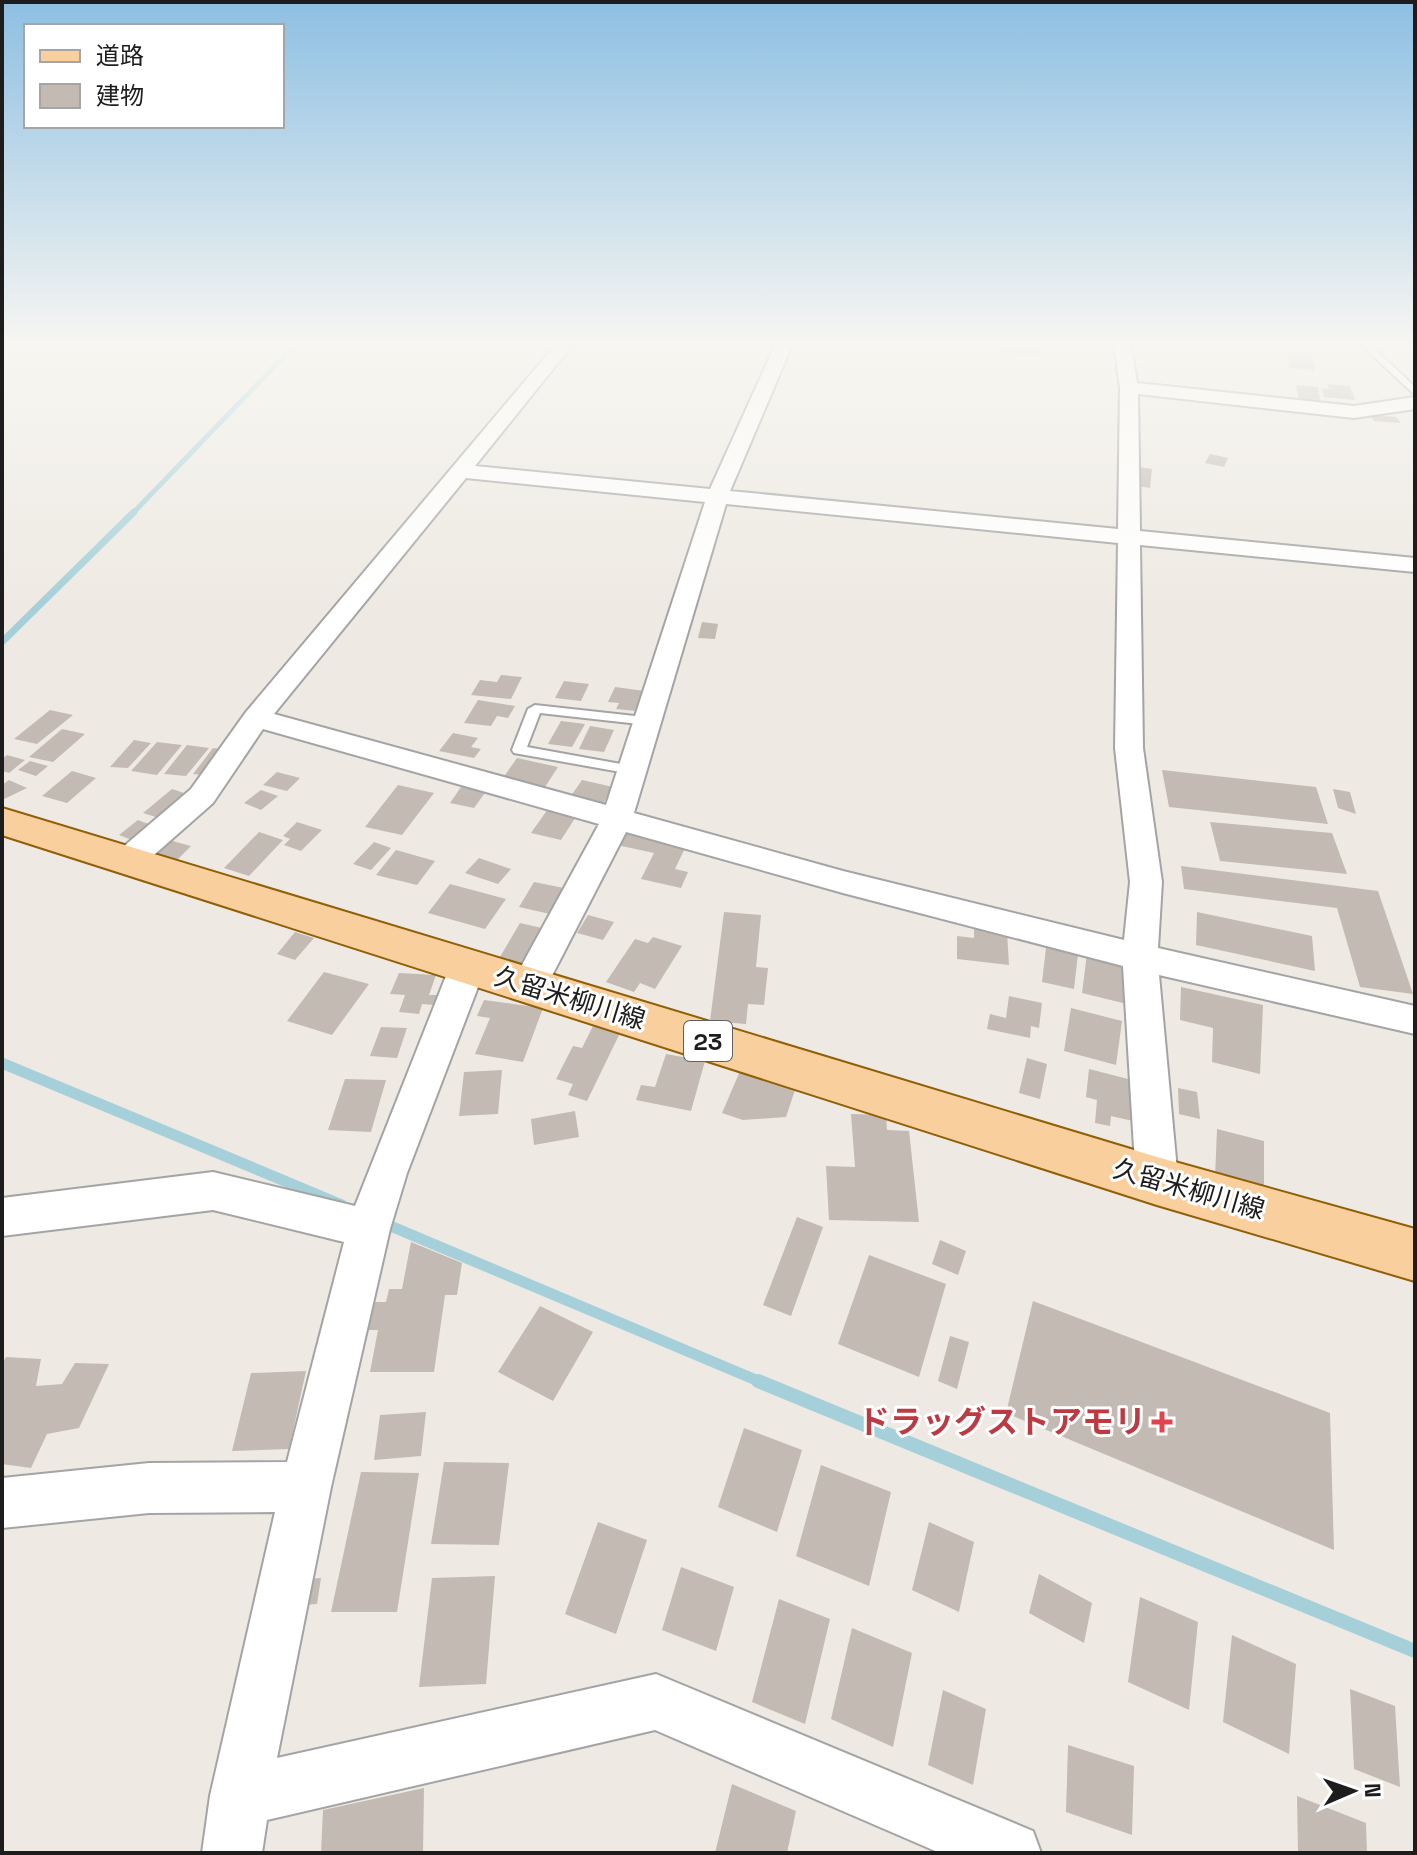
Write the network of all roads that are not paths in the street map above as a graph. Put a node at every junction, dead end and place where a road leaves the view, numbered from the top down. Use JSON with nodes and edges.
{"nodes":[{"id":1,"x":494,"y":430,"type":"edge"},
{"id":2,"x":747,"y":430,"type":"edge"},
{"id":3,"x":1129,"y":430,"type":"edge"},
{"id":4,"x":460,"y":471,"type":"junction"},
{"id":5,"x":718,"y":495,"type":"junction"},
{"id":6,"x":1128,"y":537,"type":"junction"},
{"id":7,"x":1415,"y":565,"type":"edge"},
{"id":8,"x":256,"y":718,"type":"junction"},
{"id":9,"x":648,"y":721,"type":"junction"},
{"id":10,"x":632,"y":770,"type":"junction"},
{"id":11,"x":617,"y":819,"type":"junction"},
{"id":12,"x":2,"y":821,"type":"edge"},
{"id":13,"x":127,"y":861,"type":"junction"},
{"id":14,"x":1140,"y":957,"type":"junction"},
{"id":15,"x":468,"y":966,"type":"junction"},
{"id":16,"x":529,"y":985,"type":"junction"},
{"id":17,"x":1415,"y":1020,"type":"edge"},
{"id":18,"x":1157,"y":1181,"type":"junction"},
{"id":19,"x":2,"y":1217,"type":"edge"},
{"id":20,"x":369,"y":1229,"type":"junction"},
{"id":21,"x":1415,"y":1255,"type":"edge"},
{"id":22,"x":306,"y":1487,"type":"junction"},
{"id":23,"x":2,"y":1503,"type":"edge"},
{"id":24,"x":240,"y":1796,"type":"junction"},
{"id":25,"x":232,"y":1853,"type":"edge"},
{"id":26,"x":1011,"y":1853,"type":"edge"}],
"edges":[{"from":1,"to":4,"type":"street"},
{"from":2,"to":5,"type":"street"},
{"from":3,"to":6,"type":"street"},
{"from":4,"to":5,"type":"street"},
{"from":4,"to":8,"type":"street"},
{"from":5,"to":6,"type":"street"},
{"from":5,"to":9,"type":"street"},
{"from":6,"to":7,"type":"street"},
{"from":6,"to":14,"type":"street"},
{"from":8,"to":11,"type":"street"},
{"from":8,"to":13,"type":"street"},
{"from":9,"to":10,"type":"street"},
{"from":9,"to":10,"type":"lane"},
{"from":10,"to":11,"type":"street"},
{"from":11,"to":14,"type":"street"},
{"from":11,"to":16,"type":"street"},
{"from":12,"to":13,"type":"main road","name":"久留米柳川線","number":"23"},
{"from":13,"to":15,"type":"main road","name":"久留米柳川線","number":"23"},
{"from":14,"to":17,"type":"street"},
{"from":14,"to":18,"type":"street"},
{"from":15,"to":16,"type":"main road","name":"久留米柳川線","number":"23"},
{"from":15,"to":20,"type":"street"},
{"from":16,"to":18,"type":"main road","name":"久留米柳川線","number":"23"},
{"from":18,"to":21,"type":"main road","name":"久留米柳川線","number":"23"},
{"from":19,"to":20,"type":"street"},
{"from":20,"to":22,"type":"street"},
{"from":22,"to":23,"type":"street"},
{"from":22,"to":24,"type":"street"},
{"from":24,"to":25,"type":"street"},
{"from":24,"to":26,"type":"street"}]}
